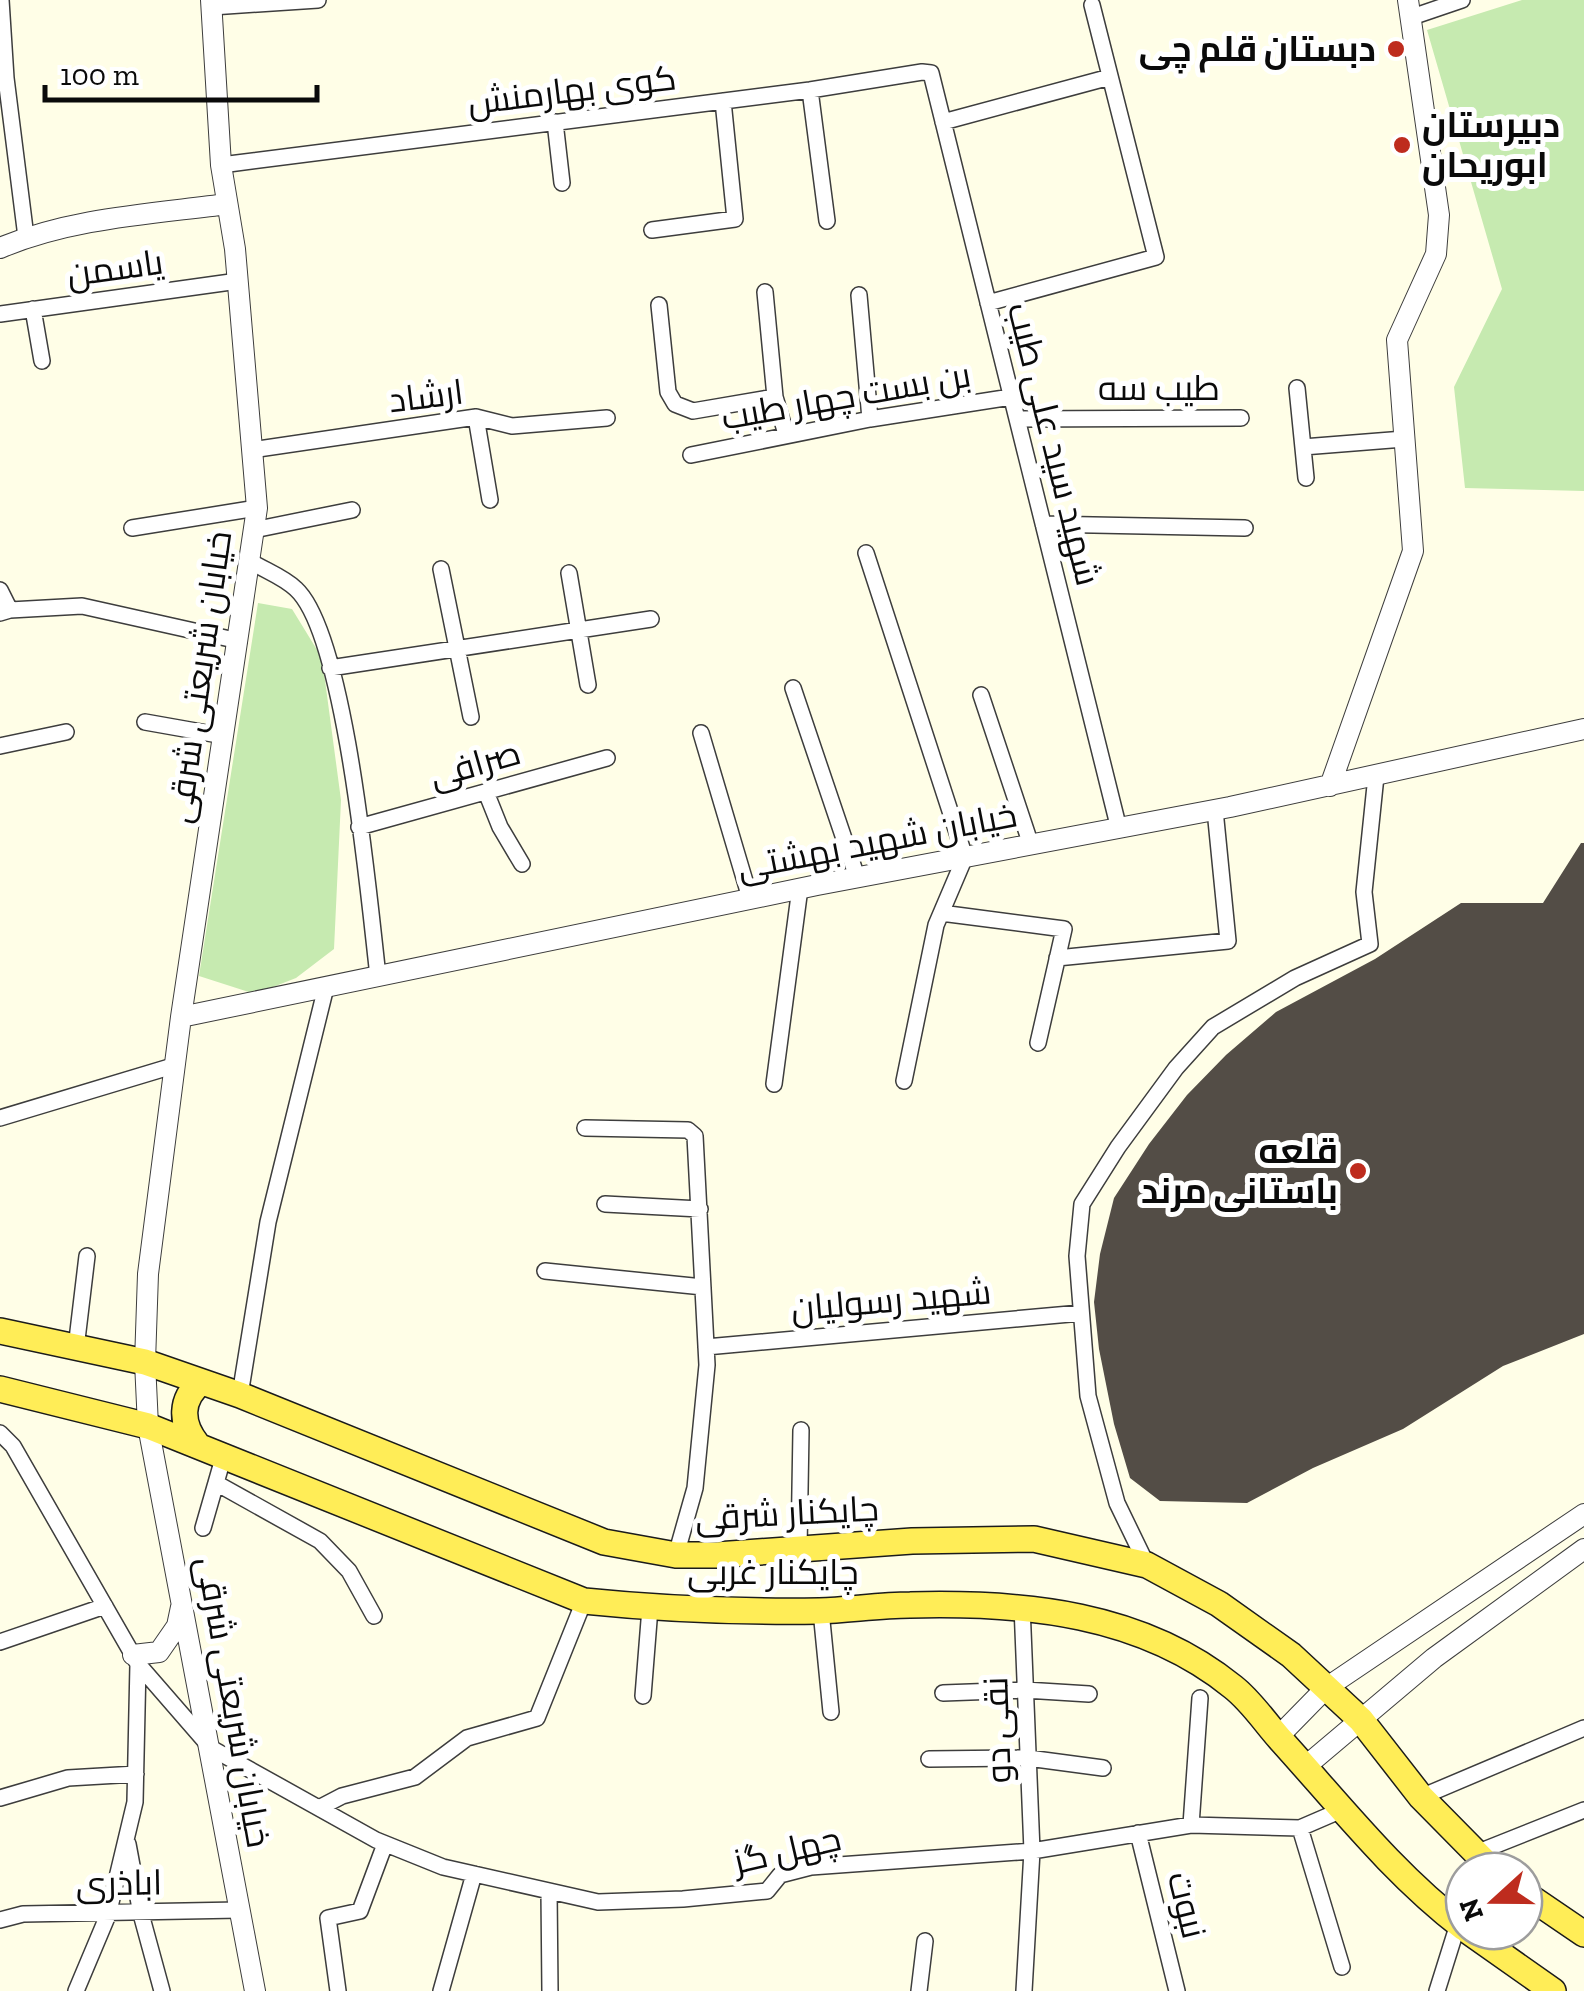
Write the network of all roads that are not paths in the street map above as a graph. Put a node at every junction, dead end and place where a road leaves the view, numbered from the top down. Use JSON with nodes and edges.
{"nodes":[{"id":1,"x":1,"y":0,"type":"edge"},
{"id":2,"x":318,"y":0,"type":"edge"},
{"id":3,"x":1462,"y":0,"type":"edge"},
{"id":4,"x":212,"y":4,"type":"edge"},
{"id":5,"x":1092,"y":5,"type":"dead end"},
{"id":6,"x":1410,"y":8,"type":"edge"},
{"id":7,"x":931,"y":74,"type":"joint"},
{"id":8,"x":1110,"y":77,"type":"junction"},
{"id":9,"x":3,"y":78,"type":"edge"},
{"id":10,"x":810,"y":90,"type":"junction"},
{"id":11,"x":723,"y":101,"type":"junction"},
{"id":12,"x":556,"y":122,"type":"junction"},
{"id":13,"x":943,"y":122,"type":"junction"},
{"id":14,"x":220,"y":164,"type":"junction"},
{"id":15,"x":562,"y":183,"type":"dead end"},
{"id":16,"x":227,"y":204,"type":"junction"},
{"id":17,"x":826,"y":221,"type":"dead end"},
{"id":18,"x":652,"y":230,"type":"dead end"},
{"id":19,"x":26,"y":237,"type":"junction"},
{"id":20,"x":0,"y":248,"type":"edge"},
{"id":21,"x":238,"y":281,"type":"junction"},
{"id":22,"x":764,"y":292,"type":"dead end"},
{"id":23,"x":859,"y":296,"type":"dead end"},
{"id":24,"x":988,"y":303,"type":"junction"},
{"id":25,"x":658,"y":305,"type":"dead end"},
{"id":26,"x":33,"y":310,"type":"junction"},
{"id":27,"x":0,"y":314,"type":"edge"},
{"id":28,"x":42,"y":361,"type":"dead end"},
{"id":29,"x":1297,"y":388,"type":"dead end"},
{"id":30,"x":775,"y":397,"type":"junction"},
{"id":31,"x":1012,"y":397,"type":"junction"},
{"id":32,"x":476,"y":417,"type":"junction"},
{"id":33,"x":607,"y":418,"type":"dead end"},
{"id":34,"x":1241,"y":418,"type":"dead end"},
{"id":35,"x":870,"y":419,"type":"junction"},
{"id":36,"x":1017,"y":419,"type":"junction"},
{"id":37,"x":786,"y":434,"type":"junction"},
{"id":38,"x":1404,"y":438,"type":"junction"},
{"id":39,"x":1303,"y":447,"type":"junction"},
{"id":40,"x":252,"y":450,"type":"junction"},
{"id":41,"x":692,"y":455,"type":"dead end"},
{"id":42,"x":1306,"y":478,"type":"dead end"},
{"id":43,"x":490,"y":500,"type":"dead end"},
{"id":44,"x":257,"y":508,"type":"junction"},
{"id":45,"x":352,"y":510,"type":"dead end"},
{"id":46,"x":1043,"y":524,"type":"junction"},
{"id":47,"x":132,"y":528,"type":"dead end"},
{"id":48,"x":1245,"y":528,"type":"dead end"},
{"id":49,"x":254,"y":530,"type":"junction"},
{"id":50,"x":866,"y":553,"type":"dead end"},
{"id":51,"x":250,"y":562,"type":"junction"},
{"id":52,"x":441,"y":569,"type":"dead end"},
{"id":53,"x":569,"y":573,"type":"dead end"},
{"id":54,"x":0,"y":590,"type":"edge"},
{"id":55,"x":5,"y":611,"type":"edge"},
{"id":56,"x":651,"y":619,"type":"dead end"},
{"id":57,"x":578,"y":630,"type":"junction"},
{"id":58,"x":240,"y":641,"type":"junction"},
{"id":59,"x":457,"y":649,"type":"junction"},
{"id":60,"x":330,"y":668,"type":"junction"},
{"id":61,"x":588,"y":685,"type":"dead end"},
{"id":62,"x":793,"y":688,"type":"dead end"},
{"id":63,"x":981,"y":695,"type":"dead end"},
{"id":64,"x":471,"y":717,"type":"dead end"},
{"id":65,"x":145,"y":722,"type":"dead end"},
{"id":66,"x":1584,"y":729,"type":"edge"},
{"id":67,"x":66,"y":732,"type":"dead end"},
{"id":68,"x":701,"y":733,"type":"dead end"},
{"id":69,"x":224,"y":736,"type":"junction"},
{"id":70,"x":0,"y":746,"type":"edge"},
{"id":71,"x":607,"y":758,"type":"dead end"},
{"id":72,"x":1376,"y":776,"type":"junction"},
{"id":73,"x":1330,"y":786,"type":"junction"},
{"id":74,"x":486,"y":792,"type":"junction"},
{"id":75,"x":1215,"y":810,"type":"junction"},
{"id":76,"x":360,"y":827,"type":"junction"},
{"id":77,"x":1118,"y":829,"type":"junction"},
{"id":78,"x":1031,"y":845,"type":"junction"},
{"id":79,"x":965,"y":857,"type":"junction"},
{"id":80,"x":522,"y":864,"type":"dead end"},
{"id":81,"x":857,"y":877,"type":"junction"},
{"id":82,"x":800,"y":888,"type":"junction"},
{"id":83,"x":750,"y":898,"type":"junction"},
{"id":84,"x":941,"y":913,"type":"junction"},
{"id":85,"x":1057,"y":958,"type":"junction"},
{"id":86,"x":378,"y":976,"type":"junction"},
{"id":87,"x":326,"y":987,"type":"junction"},
{"id":88,"x":181,"y":1017,"type":"junction"},
{"id":89,"x":1038,"y":1042,"type":"dead end"},
{"id":90,"x":176,"y":1065,"type":"junction"},
{"id":91,"x":904,"y":1080,"type":"dead end"},
{"id":92,"x":774,"y":1084,"type":"dead end"},
{"id":93,"x":0,"y":1118,"type":"edge"},
{"id":94,"x":585,"y":1128,"type":"dead end"},
{"id":95,"x":605,"y":1204,"type":"dead end"},
{"id":96,"x":700,"y":1208,"type":"junction"},
{"id":97,"x":87,"y":1256,"type":"dead end"},
{"id":98,"x":545,"y":1271,"type":"dead end"},
{"id":99,"x":703,"y":1286,"type":"junction"},
{"id":100,"x":1081,"y":1313,"type":"junction"},
{"id":101,"x":0,"y":1332,"type":"edge"},
{"id":102,"x":706,"y":1347,"type":"junction"},
{"id":103,"x":76,"y":1348,"type":"junction"},
{"id":104,"x":145,"y":1362,"type":"junction"},
{"id":105,"x":201,"y":1382,"type":"junction"},
{"id":106,"x":0,"y":1389,"type":"edge"},
{"id":107,"x":240,"y":1395,"type":"junction"},
{"id":108,"x":148,"y":1426,"type":"junction"},
{"id":109,"x":801,"y":1430,"type":"dead end"},
{"id":110,"x":0,"y":1432,"type":"edge"},
{"id":111,"x":197,"y":1444,"type":"junction"},
{"id":112,"x":224,"y":1454,"type":"junction"},
{"id":113,"x":216,"y":1482,"type":"junction"},
{"id":114,"x":1584,"y":1514,"type":"edge"},
{"id":115,"x":203,"y":1528,"type":"dead end"},
{"id":116,"x":798,"y":1549,"type":"junction"},
{"id":117,"x":1584,"y":1549,"type":"edge"},
{"id":118,"x":676,"y":1555,"type":"junction"},
{"id":119,"x":1147,"y":1566,"type":"junction"},
{"id":120,"x":182,"y":1600,"type":"junction"},
{"id":121,"x":584,"y":1600,"type":"junction"},
{"id":122,"x":105,"y":1606,"type":"junction"},
{"id":123,"x":1022,"y":1606,"type":"junction"},
{"id":124,"x":650,"y":1608,"type":"junction"},
{"id":125,"x":821,"y":1611,"type":"junction"},
{"id":126,"x":374,"y":1616,"type":"dead end"},
{"id":127,"x":0,"y":1642,"type":"edge"},
{"id":128,"x":135,"y":1659,"type":"junction"},
{"id":129,"x":1326,"y":1688,"type":"junction"},
{"id":130,"x":1025,"y":1690,"type":"junction"},
{"id":131,"x":943,"y":1693,"type":"dead end"},
{"id":132,"x":1089,"y":1694,"type":"dead end"},
{"id":133,"x":642,"y":1696,"type":"dead end"},
{"id":134,"x":1200,"y":1698,"type":"dead end"},
{"id":135,"x":831,"y":1712,"type":"dead end"},
{"id":136,"x":1360,"y":1720,"type":"junction"},
{"id":137,"x":1584,"y":1728,"type":"edge"},
{"id":138,"x":1278,"y":1737,"type":"junction"},
{"id":139,"x":211,"y":1748,"type":"junction"},
{"id":140,"x":1028,"y":1758,"type":"junction"},
{"id":141,"x":929,"y":1759,"type":"dead end"},
{"id":142,"x":1306,"y":1766,"type":"junction"},
{"id":143,"x":1102,"y":1768,"type":"dead end"},
{"id":144,"x":136,"y":1774,"type":"junction"},
{"id":145,"x":1421,"y":1796,"type":"junction"},
{"id":146,"x":0,"y":1798,"type":"edge"},
{"id":147,"x":318,"y":1808,"type":"junction"},
{"id":148,"x":1344,"y":1809,"type":"junction"},
{"id":149,"x":1584,"y":1810,"type":"edge"},
{"id":150,"x":1191,"y":1825,"type":"junction"},
{"id":151,"x":1300,"y":1828,"type":"junction"},
{"id":152,"x":1138,"y":1833,"type":"junction"},
{"id":153,"x":127,"y":1840,"type":"junction"},
{"id":154,"x":385,"y":1844,"type":"junction"},
{"id":155,"x":1032,"y":1850,"type":"junction"},
{"id":156,"x":1474,"y":1851,"type":"edge"},
{"id":157,"x":1506,"y":1851,"type":"edge"},
{"id":158,"x":474,"y":1874,"type":"junction"},
{"id":159,"x":549,"y":1891,"type":"junction"},
{"id":160,"x":1544,"y":1906,"type":"edge"},
{"id":161,"x":239,"y":1910,"type":"junction"},
{"id":162,"x":1444,"y":1910,"type":"edge"},
{"id":163,"x":108,"y":1914,"type":"junction"},
{"id":164,"x":141,"y":1914,"type":"junction"},
{"id":165,"x":0,"y":1920,"type":"edge"},
{"id":166,"x":1584,"y":1934,"type":"edge"},
{"id":167,"x":925,"y":1941,"type":"dead end"},
{"id":168,"x":1454,"y":1951,"type":"edge"},
{"id":169,"x":1496,"y":1951,"type":"edge"},
{"id":170,"x":1342,"y":1968,"type":"dead end"},
{"id":171,"x":76,"y":1991,"type":"edge"},
{"id":172,"x":162,"y":1991,"type":"edge"},
{"id":173,"x":255,"y":1991,"type":"edge"},
{"id":174,"x":338,"y":1991,"type":"edge"},
{"id":175,"x":442,"y":1991,"type":"edge"},
{"id":176,"x":550,"y":1991,"type":"edge"},
{"id":177,"x":919,"y":1991,"type":"edge"},
{"id":178,"x":1024,"y":1991,"type":"edge"},
{"id":179,"x":1177,"y":1991,"type":"edge"},
{"id":180,"x":1437,"y":1991,"type":"edge"},
{"id":181,"x":1553,"y":1991,"type":"edge"}],
"edges":[{"from":1,"to":9,"type":"street"},
{"from":2,"to":4,"type":"street"},
{"from":3,"to":6,"type":"street"},
{"from":4,"to":14,"type":"street","name":"خیابان شریعتی شرقی"},
{"from":5,"to":8,"type":"street"},
{"from":6,"to":38,"type":"street"},
{"from":7,"to":10,"type":"street","name":"کوی بهارمنش"},
{"from":7,"to":13,"type":"street","name":"شهید سید علی طیب"},
{"from":8,"to":13,"type":"street"},
{"from":8,"to":24,"type":"street"},
{"from":9,"to":19,"type":"street"},
{"from":10,"to":11,"type":"street","name":"کوی بهارمنش"},
{"from":10,"to":17,"type":"street"},
{"from":11,"to":12,"type":"street","name":"کوی بهارمنش"},
{"from":11,"to":18,"type":"street"},
{"from":12,"to":14,"type":"street","name":"کوی بهارمنش"},
{"from":12,"to":15,"type":"street"},
{"from":13,"to":24,"type":"street","name":"شهید سید علی طیب"},
{"from":14,"to":16,"type":"street","name":"خیابان شریعتی شرقی"},
{"from":16,"to":19,"type":"street"},
{"from":16,"to":21,"type":"street","name":"خیابان شریعتی شرقی"},
{"from":19,"to":20,"type":"street"},
{"from":21,"to":26,"type":"street","name":"یاسمن"},
{"from":21,"to":40,"type":"street","name":"خیابان شریعتی شرقی"},
{"from":22,"to":30,"type":"street"},
{"from":23,"to":35,"type":"street"},
{"from":24,"to":31,"type":"street","name":"شهید سید علی طیب"},
{"from":25,"to":30,"type":"street"},
{"from":26,"to":27,"type":"street","name":"یاسمن"},
{"from":26,"to":28,"type":"street"},
{"from":29,"to":39,"type":"street"},
{"from":30,"to":37,"type":"street"},
{"from":31,"to":35,"type":"street","name":"بن بست چهار طیب"},
{"from":31,"to":36,"type":"street","name":"شهید سید علی طیب"},
{"from":32,"to":33,"type":"street","name":"ارشاد"},
{"from":32,"to":40,"type":"street","name":"ارشاد"},
{"from":32,"to":43,"type":"street"},
{"from":34,"to":36,"type":"street","name":"طیب سه"},
{"from":35,"to":37,"type":"street","name":"بن بست چهار طیب"},
{"from":36,"to":46,"type":"street","name":"شهید سید علی طیب"},
{"from":37,"to":41,"type":"street","name":"بن بست چهار طیب"},
{"from":38,"to":39,"type":"street"},
{"from":38,"to":73,"type":"street"},
{"from":39,"to":42,"type":"street"},
{"from":40,"to":44,"type":"street","name":"خیابان شریعتی شرقی"},
{"from":44,"to":47,"type":"street"},
{"from":44,"to":49,"type":"street","name":"خیابان شریعتی شرقی"},
{"from":45,"to":49,"type":"street"},
{"from":46,"to":48,"type":"street"},
{"from":46,"to":77,"type":"street","name":"شهید سید علی طیب"},
{"from":49,"to":51,"type":"street","name":"خیابان شریعتی شرقی"},
{"from":50,"to":79,"type":"street"},
{"from":51,"to":58,"type":"street","name":"خیابان شریعتی شرقی"},
{"from":51,"to":60,"type":"street"},
{"from":52,"to":59,"type":"street"},
{"from":53,"to":57,"type":"street"},
{"from":54,"to":55,"type":"street"},
{"from":55,"to":58,"type":"street"},
{"from":56,"to":57,"type":"street"},
{"from":57,"to":59,"type":"street"},
{"from":57,"to":61,"type":"street"},
{"from":58,"to":69,"type":"street","name":"خیابان شریعتی شرقی"},
{"from":59,"to":60,"type":"street"},
{"from":59,"to":64,"type":"street"},
{"from":60,"to":76,"type":"street"},
{"from":62,"to":81,"type":"street"},
{"from":63,"to":78,"type":"street"},
{"from":65,"to":69,"type":"street"},
{"from":66,"to":72,"type":"street","name":"خیابان شهید بهشتی"},
{"from":67,"to":70,"type":"street"},
{"from":68,"to":83,"type":"street"},
{"from":69,"to":88,"type":"street","name":"خیابان شریعتی شرقی"},
{"from":71,"to":74,"type":"street","name":"صرافی"},
{"from":72,"to":73,"type":"street","name":"خیابان شهید بهشتی"},
{"from":72,"to":100,"type":"street"},
{"from":73,"to":75,"type":"street","name":"خیابان شهید بهشتی"},
{"from":74,"to":76,"type":"street","name":"صرافی"},
{"from":74,"to":80,"type":"street"},
{"from":75,"to":77,"type":"street","name":"خیابان شهید بهشتی"},
{"from":75,"to":85,"type":"street"},
{"from":76,"to":86,"type":"street"},
{"from":77,"to":78,"type":"street","name":"خیابان شهید بهشتی"},
{"from":78,"to":79,"type":"street","name":"خیابان شهید بهشتی"},
{"from":79,"to":81,"type":"street","name":"خیابان شهید بهشتی"},
{"from":79,"to":84,"type":"street"},
{"from":81,"to":82,"type":"street","name":"خیابان شهید بهشتی"},
{"from":82,"to":83,"type":"street","name":"خیابان شهید بهشتی"},
{"from":82,"to":92,"type":"street"},
{"from":83,"to":86,"type":"street","name":"خیابان شهید بهشتی"},
{"from":84,"to":85,"type":"street"},
{"from":84,"to":91,"type":"street"},
{"from":85,"to":89,"type":"street"},
{"from":86,"to":87,"type":"street","name":"خیابان شهید بهشتی"},
{"from":87,"to":88,"type":"street","name":"خیابان شهید بهشتی"},
{"from":87,"to":107,"type":"street"},
{"from":88,"to":90,"type":"street","name":"خیابان شریعتی شرقی"},
{"from":90,"to":93,"type":"street"},
{"from":90,"to":104,"type":"street","name":"خیابان شریعتی شرقی"},
{"from":94,"to":96,"type":"street"},
{"from":95,"to":96,"type":"street"},
{"from":96,"to":99,"type":"street"},
{"from":97,"to":103,"type":"street"},
{"from":98,"to":99,"type":"street"},
{"from":99,"to":102,"type":"street"},
{"from":100,"to":102,"type":"street","name":"شهید رسولیان"},
{"from":100,"to":119,"type":"street"},
{"from":101,"to":103,"type":"main road","name":"چایکنار شرقی"},
{"from":102,"to":118,"type":"street"},
{"from":103,"to":104,"type":"main road","name":"چایکنار شرقی"},
{"from":104,"to":105,"type":"main road","name":"چایکنار شرقی"},
{"from":104,"to":108,"type":"street","name":"خیابان شریعتی شرقی"},
{"from":105,"to":107,"type":"main road","name":"چایکنار شرقی"},
{"from":105,"to":111,"type":"main road"},
{"from":106,"to":108,"type":"main road","name":"چایکنار غربی"},
{"from":107,"to":118,"type":"main road","name":"چایکنار شرقی"},
{"from":108,"to":111,"type":"main road","name":"چایکنار غربی"},
{"from":108,"to":120,"type":"street","name":"خیابان شریعتی شرقی"},
{"from":109,"to":116,"type":"street"},
{"from":110,"to":122,"type":"street","name":"چهل گز"},
{"from":111,"to":112,"type":"main road","name":"چایکنار غربی"},
{"from":112,"to":113,"type":"street"},
{"from":112,"to":121,"type":"main road","name":"چایکنار غربی"},
{"from":113,"to":115,"type":"street"},
{"from":113,"to":126,"type":"street"},
{"from":114,"to":129,"type":"street"},
{"from":116,"to":118,"type":"main road","name":"چایکنار شرقی"},
{"from":116,"to":119,"type":"main road","name":"چایکنار شرقی"},
{"from":117,"to":136,"type":"street"},
{"from":119,"to":129,"type":"main road","name":"چایکنار شرقی"},
{"from":120,"to":128,"type":"street"},
{"from":120,"to":139,"type":"street","name":"خیابان شریعتی شرقی"},
{"from":121,"to":124,"type":"main road","name":"چایکنار غربی"},
{"from":121,"to":147,"type":"street"},
{"from":122,"to":127,"type":"street"},
{"from":122,"to":128,"type":"street","name":"چهل گز"},
{"from":123,"to":125,"type":"main road","name":"چایکنار غربی"},
{"from":123,"to":130,"type":"street","name":"نقی دو"},
{"from":123,"to":138,"type":"main road","name":"چایکنار غربی"},
{"from":124,"to":125,"type":"main road","name":"چایکنار غربی"},
{"from":124,"to":133,"type":"street"},
{"from":125,"to":135,"type":"street"},
{"from":128,"to":139,"type":"street","name":"چهل گز"},
{"from":128,"to":144,"type":"street"},
{"from":129,"to":136,"type":"main road","name":"چایکنار شرقی"},
{"from":129,"to":138,"type":"street"},
{"from":130,"to":131,"type":"street"},
{"from":130,"to":132,"type":"street"},
{"from":130,"to":140,"type":"street","name":"نقی دو"},
{"from":134,"to":150,"type":"street"},
{"from":136,"to":142,"type":"street"},
{"from":136,"to":145,"type":"main road","name":"چایکنار شرقی"},
{"from":137,"to":145,"type":"street"},
{"from":138,"to":142,"type":"main road","name":"چایکنار غربی"},
{"from":139,"to":147,"type":"street","name":"چهل گز"},
{"from":139,"to":161,"type":"street","name":"خیابان شریعتی شرقی"},
{"from":140,"to":141,"type":"street"},
{"from":140,"to":143,"type":"street"},
{"from":140,"to":155,"type":"street","name":"نقی دو"},
{"from":142,"to":148,"type":"main road","name":"چایکنار غربی"},
{"from":144,"to":146,"type":"street"},
{"from":144,"to":153,"type":"street"},
{"from":145,"to":156,"type":"main road","name":"چایکنار شرقی"},
{"from":147,"to":154,"type":"street","name":"چهل گز"},
{"from":148,"to":151,"type":"street","name":"چهل گز"},
{"from":148,"to":162,"type":"main road","name":"چایکنار غربی"},
{"from":149,"to":157,"type":"street"},
{"from":150,"to":151,"type":"street","name":"چهل گز"},
{"from":150,"to":152,"type":"street","name":"چهل گز"},
{"from":151,"to":170,"type":"street"},
{"from":152,"to":155,"type":"street","name":"چهل گز"},
{"from":152,"to":179,"type":"street","name":"نبوت"},
{"from":153,"to":163,"type":"street"},
{"from":153,"to":164,"type":"street"},
{"from":154,"to":158,"type":"street","name":"چهل گز"},
{"from":154,"to":174,"type":"street"},
{"from":155,"to":159,"type":"street","name":"چهل گز"},
{"from":155,"to":178,"type":"street","name":"نقی دو"},
{"from":158,"to":159,"type":"street","name":"چهل گز"},
{"from":158,"to":175,"type":"street"},
{"from":159,"to":176,"type":"street"},
{"from":160,"to":166,"type":"main road"},
{"from":161,"to":164,"type":"street","name":"اباذری"},
{"from":161,"to":173,"type":"street","name":"خیابان شریعتی شرقی"},
{"from":163,"to":164,"type":"street","name":"اباذری"},
{"from":163,"to":165,"type":"street","name":"اباذری"},
{"from":163,"to":171,"type":"street"},
{"from":164,"to":172,"type":"street"},
{"from":167,"to":177,"type":"street"},
{"from":168,"to":180,"type":"street"},
{"from":169,"to":181,"type":"main road","name":"چایکنار غربی"}]}
